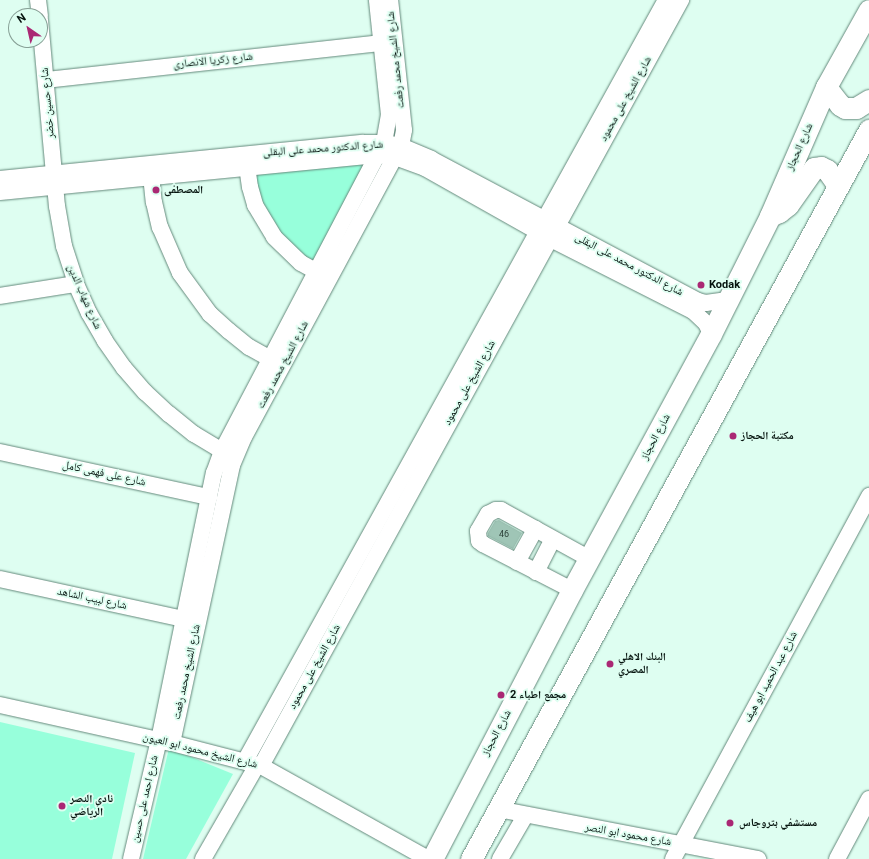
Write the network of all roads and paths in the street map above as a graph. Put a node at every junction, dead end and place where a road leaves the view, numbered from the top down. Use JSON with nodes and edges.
{"nodes":[{"id":1,"x":377,"y":0,"type":"edge"},
{"id":2,"x":390,"y":0,"type":"edge"},
{"id":3,"x":393,"y":0,"type":"edge"},
{"id":4,"x":666,"y":0,"type":"edge"},
{"id":5,"x":681,"y":0,"type":"edge"},
{"id":6,"x":869,"y":10,"type":"edge"},
{"id":7,"x":381,"y":42,"type":"junction"},
{"id":8,"x":43,"y":48,"type":"edge"},
{"id":9,"x":46,"y":80,"type":"junction"},
{"id":10,"x":826,"y":88,"type":"junction"},
{"id":11,"x":869,"y":100,"type":"edge"},
{"id":12,"x":869,"y":130,"type":"edge"},
{"id":13,"x":382,"y":149,"type":"junction"},
{"id":14,"x":398,"y":151,"type":"junction"},
{"id":15,"x":246,"y":162,"type":"junction"},
{"id":16,"x":150,"y":171,"type":"junction"},
{"id":17,"x":0,"y":179,"type":"edge"},
{"id":18,"x":55,"y":180,"type":"junction"},
{"id":19,"x":838,"y":186,"type":"junction"},
{"id":20,"x":0,"y":192,"type":"edge"},
{"id":21,"x":770,"y":216,"type":"junction"},
{"id":22,"x":547,"y":229,"type":"junction"},
{"id":23,"x":323,"y":276,"type":"junction"},
{"id":24,"x":76,"y":284,"type":"junction"},
{"id":25,"x":0,"y":296,"type":"edge"},
{"id":26,"x":728,"y":300,"type":"junction"},
{"id":27,"x":711,"y":334,"type":"junction"},
{"id":28,"x":277,"y":363,"type":"junction"},
{"id":29,"x":222,"y":451,"type":"junction"},
{"id":30,"x":0,"y":452,"type":"edge"},
{"id":31,"x":869,"y":496,"type":"edge"},
{"id":32,"x":209,"y":497,"type":"junction"},
{"id":33,"x":535,"y":529,"type":"junction"},
{"id":34,"x":553,"y":539,"type":"junction"},
{"id":35,"x":590,"y":559,"type":"junction"},
{"id":36,"x":517,"y":562,"type":"junction"},
{"id":37,"x":536,"y":572,"type":"junction"},
{"id":38,"x":0,"y":578,"type":"edge"},
{"id":39,"x":572,"y":590,"type":"junction"},
{"id":40,"x":184,"y":619,"type":"junction"},
{"id":41,"x":0,"y":705,"type":"edge"},
{"id":42,"x":166,"y":741,"type":"junction"},
{"id":43,"x":254,"y":764,"type":"junction"},
{"id":44,"x":869,"y":799,"type":"edge"},
{"id":45,"x":498,"y":809,"type":"junction"},
{"id":46,"x":524,"y":816,"type":"junction"},
{"id":47,"x":681,"y":845,"type":"junction"},
{"id":48,"x":131,"y":859,"type":"edge"},
{"id":49,"x":203,"y":859,"type":"edge"},
{"id":50,"x":428,"y":859,"type":"edge"},
{"id":51,"x":432,"y":859,"type":"edge"},
{"id":52,"x":471,"y":859,"type":"edge"},
{"id":53,"x":500,"y":859,"type":"edge"},
{"id":54,"x":673,"y":859,"type":"edge"},
{"id":55,"x":758,"y":859,"type":"edge"},
{"id":56,"x":837,"y":859,"type":"edge"}],
"edges":[{"from":1,"to":7,"type":"street","name":"شارع الشيخ محمد رفعت"},
{"from":2,"to":3,"type":"street"},
{"from":2,"to":14,"type":"street","name":"شارع الشيخ محمد رفعت"},
{"from":4,"to":22,"type":"street","name":"شارع الشيخ على محمود"},
{"from":5,"to":22,"type":"street","name":"شارع الشيخ على محمود"},
{"from":6,"to":10,"type":"main road","name":"شارع الحجاز"},
{"from":7,"to":9,"type":"street","name":"شارع زكريا الانصارى"},
{"from":7,"to":13,"type":"street","name":"شارع الشيخ محمد رفعت"},
{"from":8,"to":9,"type":"street","name":"شارع حسين خضر"},
{"from":9,"to":18,"type":"street","name":"شارع حسين خضر"},
{"from":10,"to":11,"type":"main road"},
{"from":10,"to":21,"type":"main road","name":"شارع الحجاز"},
{"from":12,"to":19,"type":"main road"},
{"from":13,"to":14,"type":"street","name":"شارع الدكتور محمد على البقلى"},
{"from":13,"to":15,"type":"street","name":"شارع الدكتور محمد على البقلى"},
{"from":13,"to":23,"type":"street","name":"شارع الشيخ محمد رفعت"},
{"from":14,"to":22,"type":"street","name":"شارع الدكتور محمد على البقلى"},
{"from":14,"to":23,"type":"street","name":"شارع الشيخ محمد رفعت"},
{"from":15,"to":16,"type":"street","name":"شارع الدكتور محمد على البقلى"},
{"from":15,"to":23,"type":"street"},
{"from":16,"to":18,"type":"street","name":"شارع الدكتور محمد على البقلى"},
{"from":16,"to":28,"type":"street"},
{"from":17,"to":18,"type":"street","name":"شارع الدكتور محمد على البقلى"},
{"from":18,"to":20,"type":"street","name":"شارع الدكتور محمد على البقلى"},
{"from":18,"to":24,"type":"street","name":"شارع شهاب الدين"},
{"from":19,"to":21,"type":"main road"},
{"from":19,"to":45,"type":"main road"},
{"from":21,"to":26,"type":"main road","name":"شارع الحجاز"},
{"from":22,"to":26,"type":"street","name":"شارع الدكتور محمد على البقلى"},
{"from":22,"to":27,"type":"street","name":"شارع الدكتور محمد على البقلى"},
{"from":22,"to":43,"type":"street","name":"شارع الشيخ على محمود"},
{"from":23,"to":28,"type":"street","name":"شارع الشيخ محمد رفعت"},
{"from":24,"to":25,"type":"street"},
{"from":24,"to":29,"type":"street","name":"شارع شهاب الدين"},
{"from":26,"to":27,"type":"main road","name":"شارع الحجاز"},
{"from":27,"to":35,"type":"main road","name":"شارع الحجاز"},
{"from":28,"to":29,"type":"street","name":"شارع الشيخ محمد رفعت"},
{"from":28,"to":42,"type":"street","name":"شارع الشيخ محمد رفعت"},
{"from":29,"to":32,"type":"street","name":"شارع الشيخ محمد رفعت"},
{"from":30,"to":32,"type":"street","name":"شارع على فهمى كامل"},
{"from":31,"to":47,"type":"street","name":"شارع عبد الحميد ابو هيف"},
{"from":32,"to":40,"type":"street","name":"شارع الشيخ محمد رفعت"},
{"from":33,"to":34,"type":"street"},
{"from":33,"to":36,"type":"street"},
{"from":33,"to":36,"type":"street"},
{"from":34,"to":35,"type":"street"},
{"from":34,"to":37,"type":"street"},
{"from":35,"to":39,"type":"main road","name":"شارع الحجاز"},
{"from":36,"to":37,"type":"street"},
{"from":37,"to":39,"type":"street"},
{"from":38,"to":40,"type":"street","name":"شارع لبيب الشاهد"},
{"from":39,"to":51,"type":"main road","name":"شارع الحجاز"},
{"from":40,"to":42,"type":"street","name":"شارع الشيخ محمد رفعت"},
{"from":41,"to":42,"type":"street","name":"شارع الشيخ محمود ابو العيون"},
{"from":42,"to":43,"type":"street","name":"شارع الشيخ محمود ابو العيون"},
{"from":42,"to":48,"type":"street","name":"شارع احمد على حسين"},
{"from":43,"to":49,"type":"street"},
{"from":43,"to":50,"type":"street","name":"شارع الشيخ محمود ابو العيون"},
{"from":44,"to":56,"type":"street"},
{"from":45,"to":46,"type":"street","name":"شارع محمود ابو النصر"},
{"from":45,"to":52,"type":"main road"},
{"from":46,"to":47,"type":"street","name":"شارع محمود ابو النصر"},
{"from":46,"to":53,"type":"street"},
{"from":47,"to":54,"type":"street","name":"شارع عبد الحميد ابو هيف"},
{"from":47,"to":55,"type":"street","name":"شارع محمود ابو النصر"}]}
